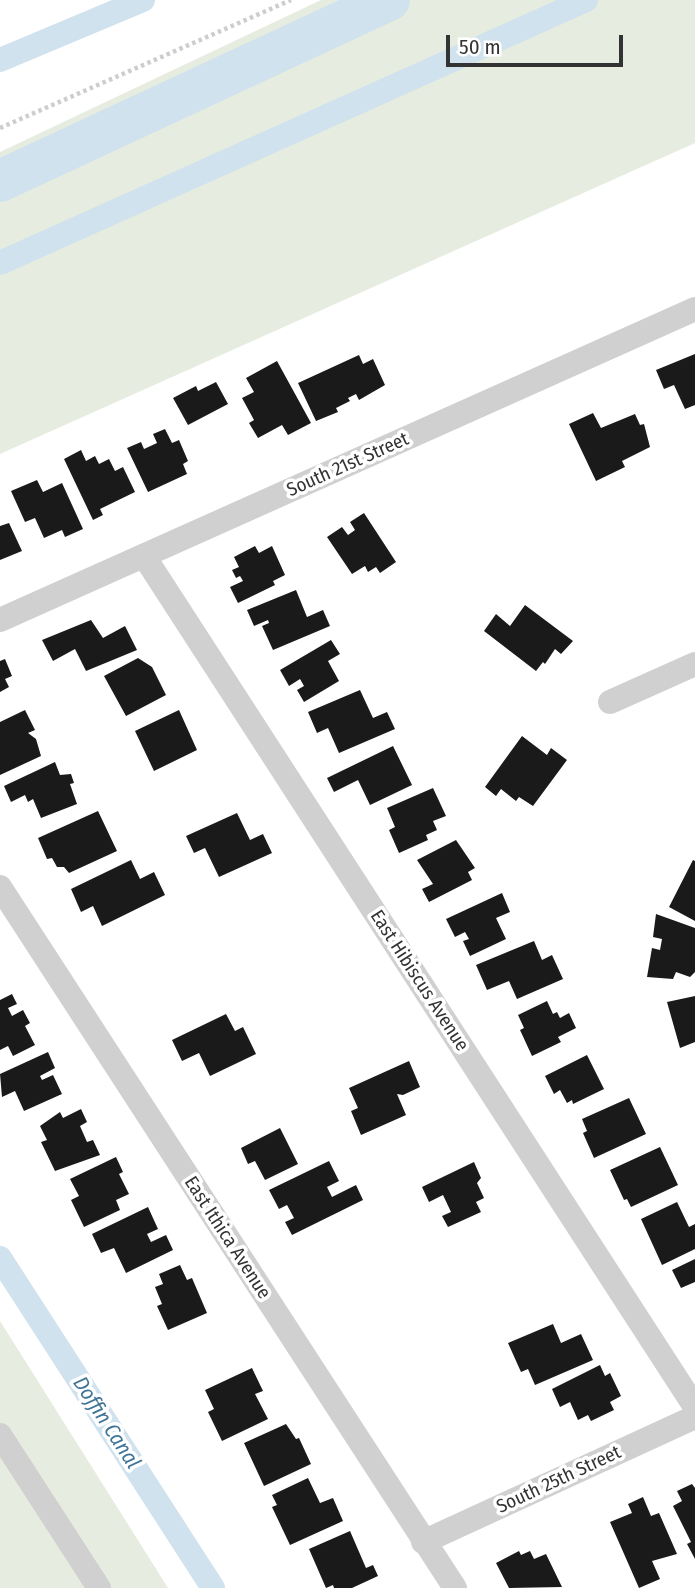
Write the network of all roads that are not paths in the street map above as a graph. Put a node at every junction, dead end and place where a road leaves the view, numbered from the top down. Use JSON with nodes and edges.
{"nodes":[{"id":1,"x":695,"y":309,"type":"edge"},
{"id":2,"x":144,"y":556,"type":"junction"},
{"id":3,"x":0,"y":620,"type":"edge"},
{"id":4,"x":695,"y":664,"type":"edge"},
{"id":5,"x":611,"y":702,"type":"dead end"},
{"id":6,"x":0,"y":887,"type":"edge"},
{"id":7,"x":695,"y":1407,"type":"edge"},
{"id":8,"x":695,"y":1417,"type":"edge"},
{"id":9,"x":0,"y":1435,"type":"edge"},
{"id":10,"x":423,"y":1542,"type":"junction"},
{"id":11,"x":99,"y":1588,"type":"edge"},
{"id":12,"x":455,"y":1588,"type":"edge"}],
"edges":[{"from":1,"to":2,"type":"street","name":"South 21st Street"},
{"from":2,"to":3,"type":"street","name":"South 21st Street"},
{"from":2,"to":7,"type":"street","name":"East Hibiscus Avenue"},
{"from":4,"to":5,"type":"street"},
{"from":6,"to":10,"type":"street","name":"East Ithica Avenue"},
{"from":8,"to":10,"type":"street","name":"South 25th Street"},
{"from":9,"to":11,"type":"street"},
{"from":10,"to":12,"type":"street","name":"East Ithica Avenue"}]}
